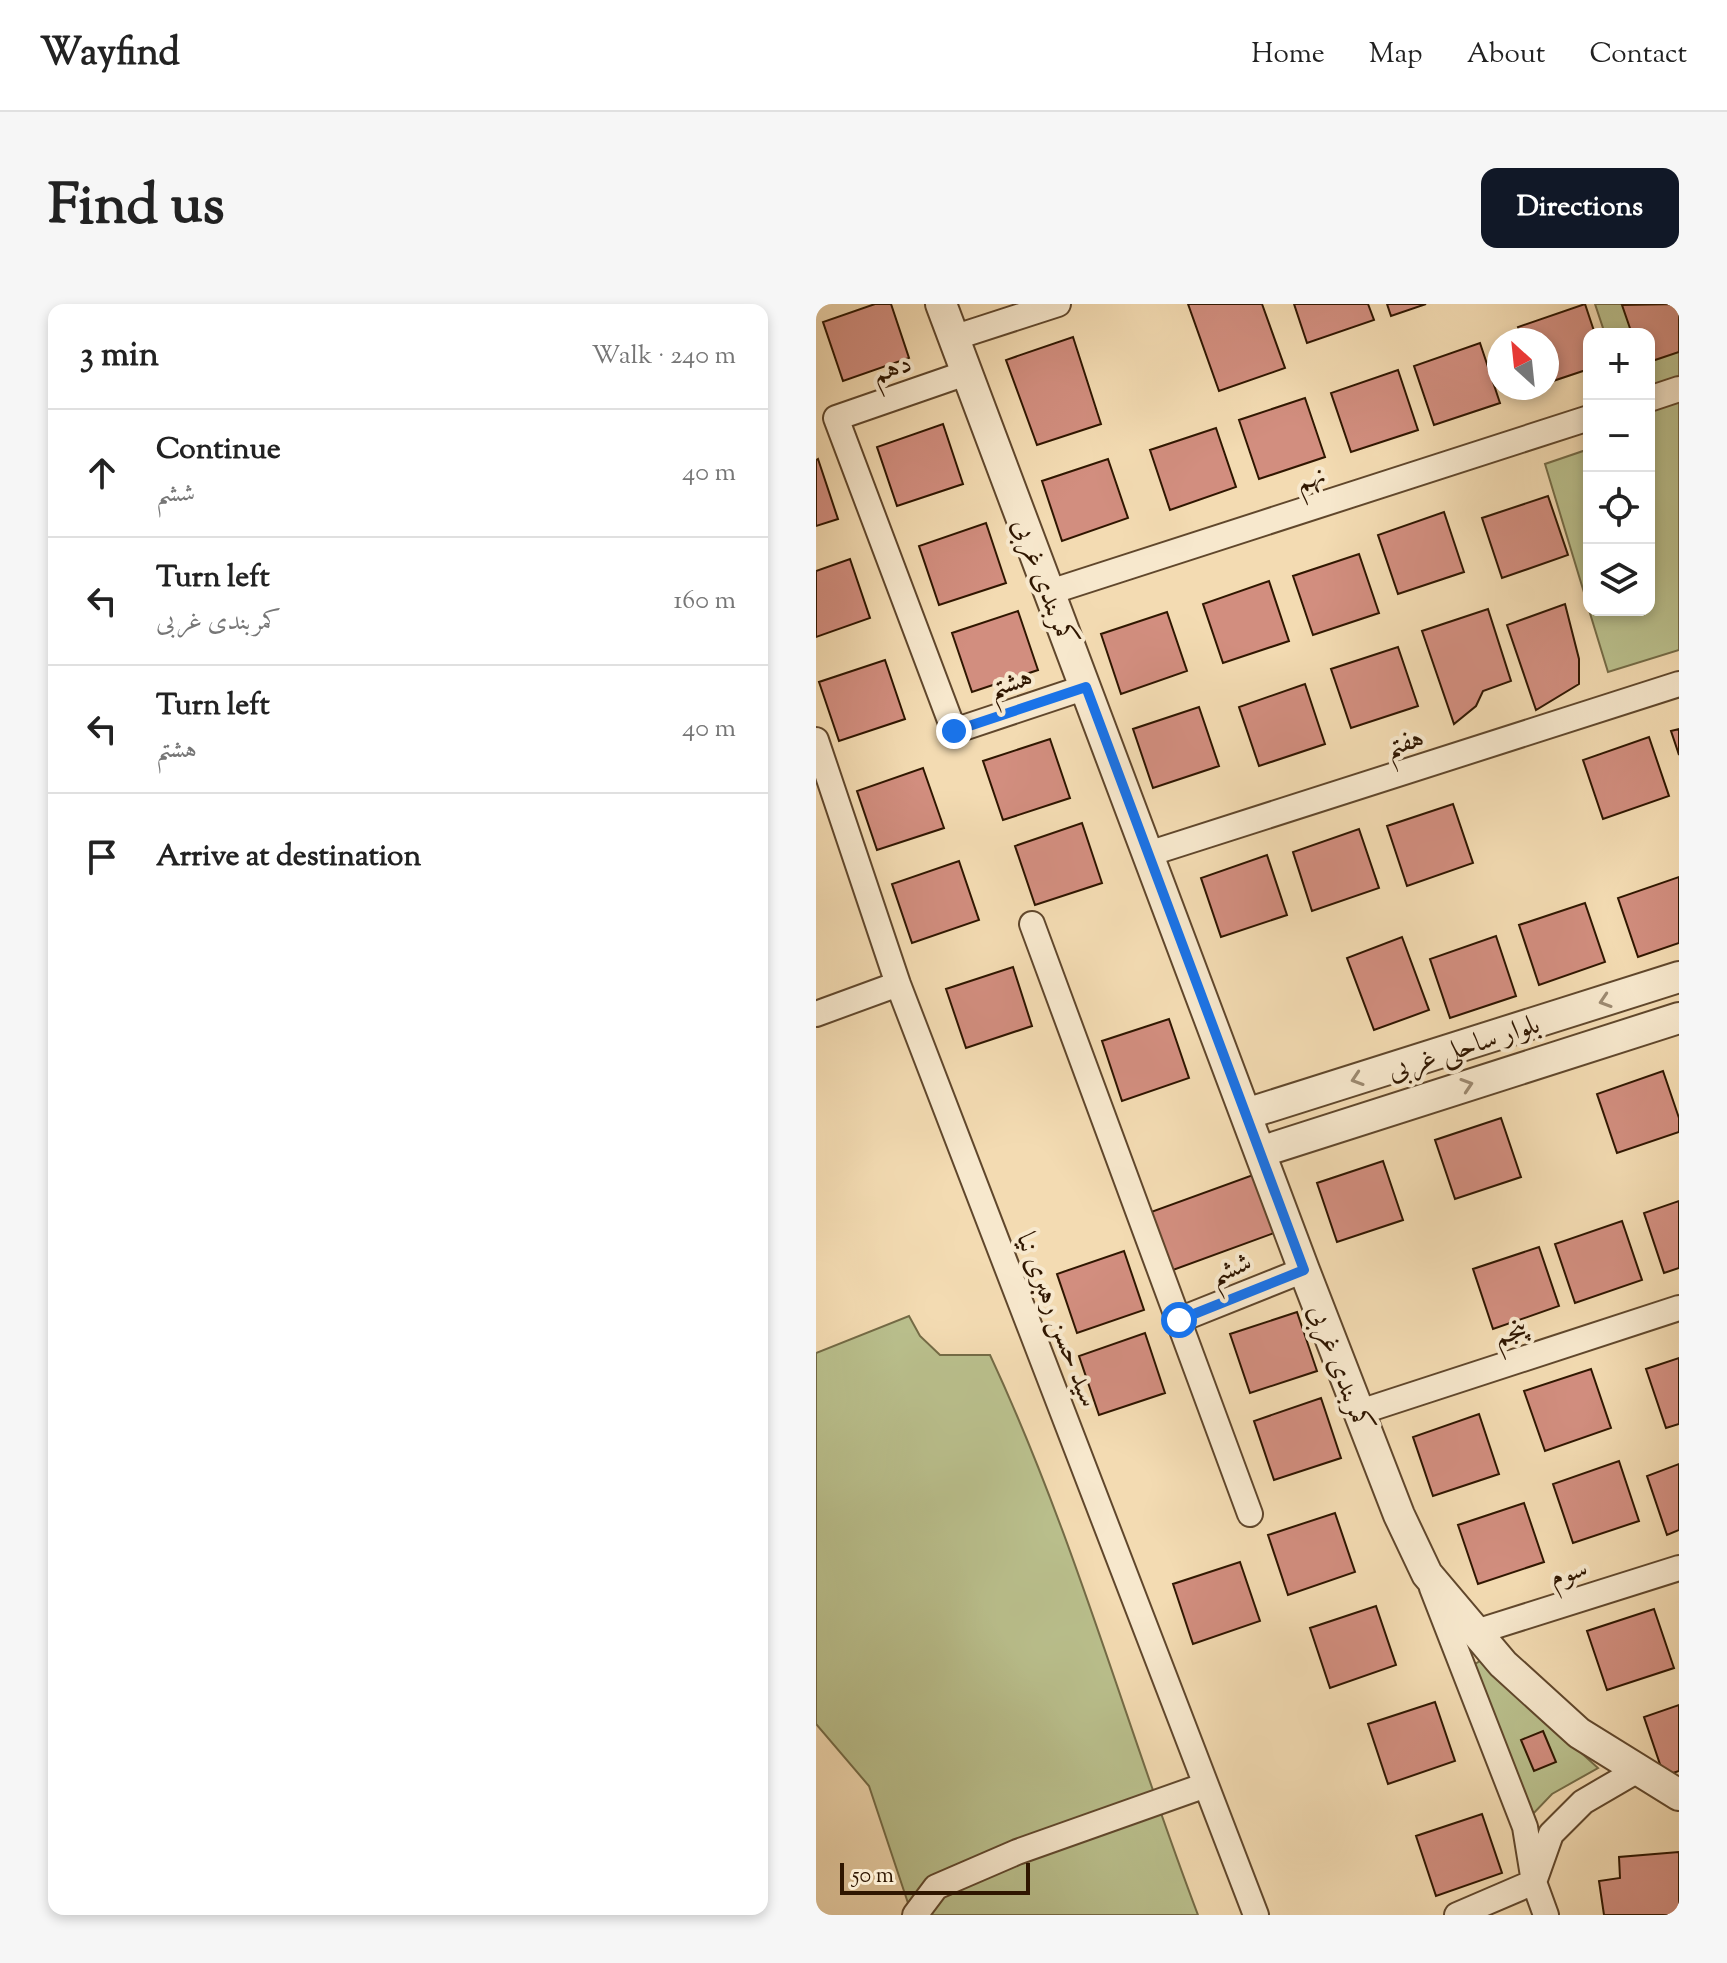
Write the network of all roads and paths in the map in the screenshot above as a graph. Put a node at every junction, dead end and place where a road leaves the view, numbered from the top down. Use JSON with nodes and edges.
{"nodes":[{"id":1,"x":941,"y":304,"type":"edge"},
{"id":2,"x":1058,"y":304,"type":"edge"},
{"id":3,"x":953,"y":338,"type":"junction"},
{"id":4,"x":966,"y":373,"type":"junction"},
{"id":5,"x":1679,"y":389,"type":"edge"},
{"id":6,"x":1655,"y":397,"type":"edge"},
{"id":7,"x":1583,"y":420,"type":"edge"},
{"id":8,"x":1050,"y":592,"type":"junction"},
{"id":9,"x":1679,"y":684,"type":"edge"},
{"id":10,"x":1086,"y":687,"type":"junction"},
{"id":11,"x":954,"y":731,"type":"joint"},
{"id":12,"x":816,"y":740,"type":"edge"},
{"id":13,"x":1148,"y":854,"type":"junction"},
{"id":14,"x":1032,"y":924,"type":"dead end"},
{"id":15,"x":1679,"y":977,"type":"edge"},
{"id":16,"x":898,"y":984,"type":"junction"},
{"id":17,"x":816,"y":1014,"type":"edge"},
{"id":18,"x":1679,"y":1018,"type":"edge"},
{"id":19,"x":1246,"y":1114,"type":"junction"},
{"id":20,"x":1260,"y":1152,"type":"junction"},
{"id":21,"x":1304,"y":1270,"type":"junction"},
{"id":22,"x":1679,"y":1308,"type":"edge"},
{"id":23,"x":1179,"y":1320,"type":"junction"},
{"id":24,"x":1360,"y":1412,"type":"junction"},
{"id":25,"x":1250,"y":1514,"type":"dead end"},
{"id":26,"x":1679,"y":1568,"type":"edge"},
{"id":27,"x":1427,"y":1574,"type":"junction"},
{"id":28,"x":1476,"y":1632,"type":"junction"},
{"id":29,"x":1638,"y":1770,"type":"junction"},
{"id":30,"x":1206,"y":1785,"type":"junction"},
{"id":31,"x":1679,"y":1795,"type":"edge"},
{"id":32,"x":1534,"y":1882,"type":"junction"},
{"id":33,"x":915,"y":1915,"type":"edge"},
{"id":34,"x":1256,"y":1915,"type":"edge"},
{"id":35,"x":1457,"y":1915,"type":"edge"},
{"id":36,"x":1546,"y":1915,"type":"edge"}],
"edges":[{"from":1,"to":3,"type":"street","name":"کمربندی غربی"},
{"from":2,"to":3,"type":"street"},
{"from":3,"to":4,"type":"street","name":"کمربندی غربی"},
{"from":4,"to":8,"type":"street","name":"کمربندی غربی"},
{"from":4,"to":11,"type":"street","name":"دهم"},
{"from":5,"to":6,"type":"street"},
{"from":7,"to":8,"type":"street","name":"نهم"},
{"from":8,"to":10,"type":"street","name":"کمربندی غربی"},
{"from":9,"to":13,"type":"street","name":"هفتم"},
{"from":10,"to":11,"type":"street","name":"هشتم"},
{"from":10,"to":13,"type":"street","name":"کمربندی غربی"},
{"from":12,"to":16,"type":"street","name":"سید حسن رهبری نیا"},
{"from":13,"to":19,"type":"street","name":"کمربندی غربی"},
{"from":14,"to":23,"type":"street"},
{"from":15,"to":19,"type":"street","name":"بلوار ساحلی غربی","one_way":true},
{"from":16,"to":17,"type":"street"},
{"from":16,"to":30,"type":"street","name":"سید حسن رهبری نیا"},
{"from":20,"to":18,"type":"street","name":"بلوار ساحلی غربی","one_way":true},
{"from":19,"to":20,"type":"street","name":"کمربندی غربی"},
{"from":20,"to":21,"type":"street","name":"کمربندی غربی"},
{"from":21,"to":23,"type":"street","name":"ششم"},
{"from":21,"to":24,"type":"street","name":"کمربندی غربی"},
{"from":22,"to":24,"type":"street","name":"پنجم"},
{"from":23,"to":25,"type":"street"},
{"from":24,"to":27,"type":"street","name":"کمربندی غربی"},
{"from":26,"to":28,"type":"street","name":"سوم"},
{"from":27,"to":28,"type":"street","name":"کمربندی غربی"},
{"from":27,"to":32,"type":"street"},
{"from":28,"to":29,"type":"street","name":"کمربندی غربی"},
{"from":29,"to":31,"type":"street","name":"کمربندی غربی"},
{"from":29,"to":32,"type":"street"},
{"from":30,"to":33,"type":"street"},
{"from":30,"to":34,"type":"street","name":"سید حسن رهبری نیا"},
{"from":32,"to":35,"type":"street"},
{"from":32,"to":36,"type":"street"}]}
